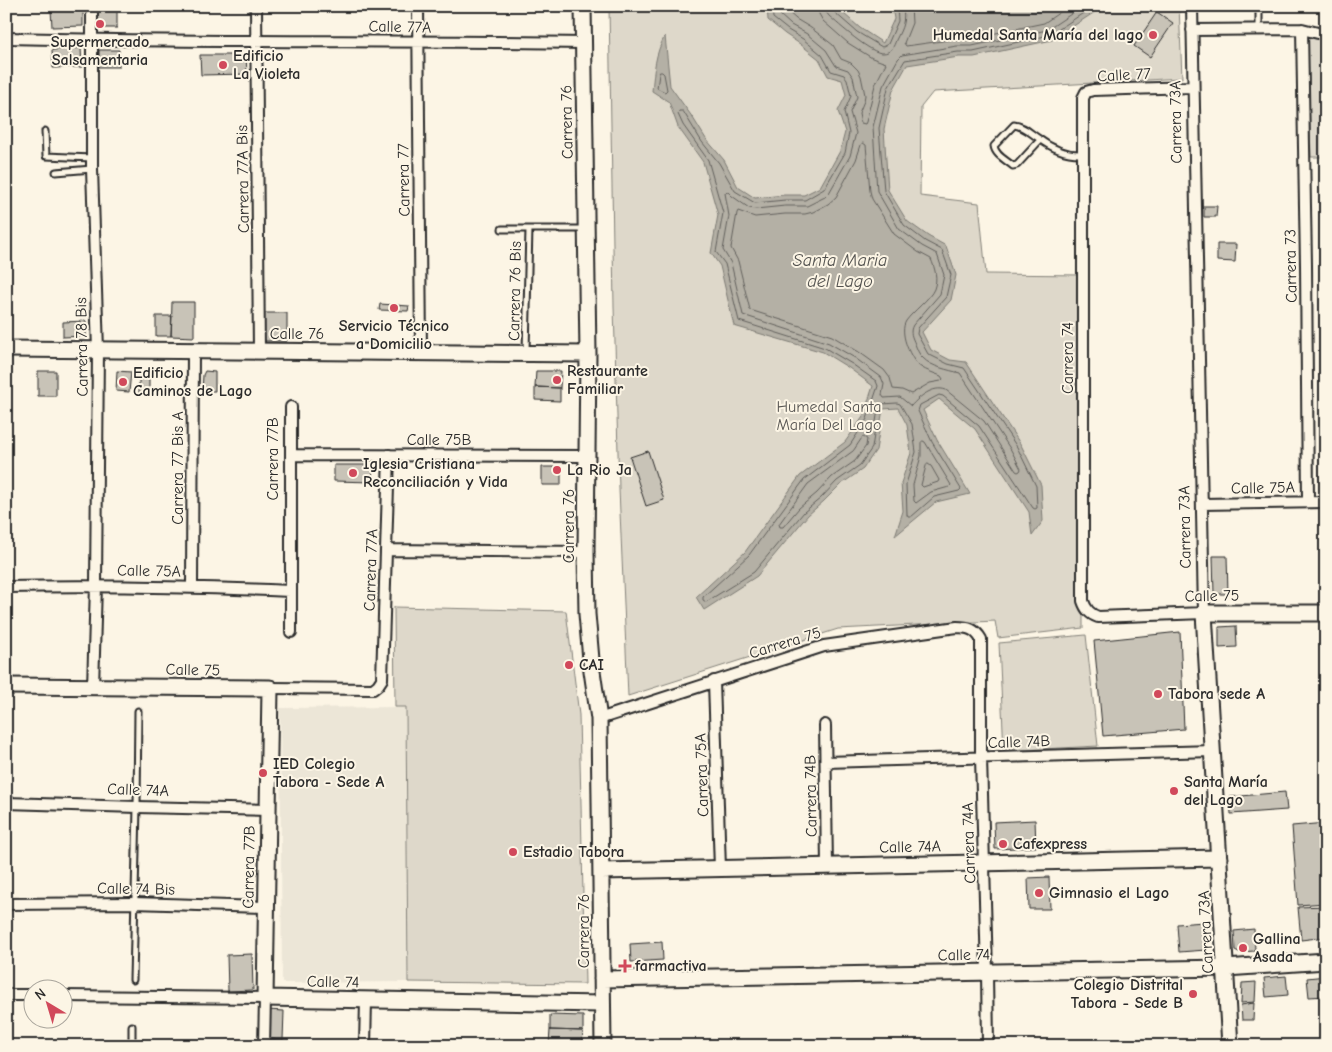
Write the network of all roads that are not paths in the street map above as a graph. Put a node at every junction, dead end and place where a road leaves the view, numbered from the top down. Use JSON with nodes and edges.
{"nodes":[{"id":1,"x":92,"y":6,"type":"edge"},
{"id":2,"x":256,"y":6,"type":"edge"},
{"id":3,"x":418,"y":6,"type":"edge"},
{"id":4,"x":583,"y":6,"type":"edge"},
{"id":5,"x":1192,"y":6,"type":"edge"},
{"id":6,"x":1259,"y":6,"type":"edge"},
{"id":7,"x":1302,"y":29,"type":"junction"},
{"id":8,"x":1192,"y":30,"type":"junction"},
{"id":9,"x":1259,"y":30,"type":"junction"},
{"id":10,"x":1326,"y":35,"type":"edge"},
{"id":11,"x":6,"y":38,"type":"edge"},
{"id":12,"x":92,"y":40,"type":"junction"},
{"id":13,"x":256,"y":40,"type":"junction"},
{"id":14,"x":418,"y":42,"type":"junction"},
{"id":15,"x":584,"y":43,"type":"junction"},
{"id":16,"x":1193,"y":87,"type":"junction"},
{"id":17,"x":1086,"y":92,"type":"joint"},
{"id":18,"x":45,"y":131,"type":"dead end"},
{"id":19,"x":1040,"y":140,"type":"junction"},
{"id":20,"x":1083,"y":154,"type":"junction"},
{"id":21,"x":92,"y":158,"type":"junction"},
{"id":22,"x":92,"y":169,"type":"junction"},
{"id":23,"x":56,"y":172,"type":"dead end"},
{"id":24,"x":502,"y":229,"type":"dead end"},
{"id":25,"x":529,"y":229,"type":"junction"},
{"id":26,"x":586,"y":229,"type":"junction"},
{"id":27,"x":6,"y":349,"type":"edge"},
{"id":28,"x":98,"y":350,"type":"junction"},
{"id":29,"x":193,"y":350,"type":"junction"},
{"id":30,"x":259,"y":351,"type":"junction"},
{"id":31,"x":421,"y":352,"type":"junction"},
{"id":32,"x":526,"y":353,"type":"junction"},
{"id":33,"x":588,"y":354,"type":"junction"},
{"id":34,"x":291,"y":407,"type":"dead end"},
{"id":35,"x":291,"y":455,"type":"junction"},
{"id":36,"x":389,"y":455,"type":"junction"},
{"id":37,"x":587,"y":456,"type":"junction"},
{"id":38,"x":1308,"y":502,"type":"junction"},
{"id":39,"x":1326,"y":502,"type":"edge"},
{"id":40,"x":1202,"y":504,"type":"junction"},
{"id":41,"x":387,"y":550,"type":"junction"},
{"id":42,"x":586,"y":552,"type":"junction"},
{"id":43,"x":96,"y":585,"type":"junction"},
{"id":44,"x":6,"y":587,"type":"edge"},
{"id":45,"x":192,"y":587,"type":"junction"},
{"id":46,"x":290,"y":591,"type":"junction"},
{"id":47,"x":1204,"y":613,"type":"junction"},
{"id":48,"x":1326,"y":614,"type":"edge"},
{"id":49,"x":1098,"y":617,"type":"joint"},
{"id":50,"x":291,"y":632,"type":"dead end"},
{"id":51,"x":981,"y":639,"type":"joint"},
{"id":52,"x":714,"y":681,"type":"junction"},
{"id":53,"x":378,"y":685,"type":"joint"},
{"id":54,"x":6,"y":686,"type":"edge"},
{"id":55,"x":93,"y":687,"type":"junction"},
{"id":56,"x":270,"y":688,"type":"junction"},
{"id":57,"x":138,"y":710,"type":"dead end"},
{"id":58,"x":599,"y":719,"type":"junction"},
{"id":59,"x":825,"y":725,"type":"dead end"},
{"id":60,"x":1213,"y":751,"type":"junction"},
{"id":61,"x":981,"y":758,"type":"junction"},
{"id":62,"x":826,"y":762,"type":"junction"},
{"id":63,"x":6,"y":803,"type":"edge"},
{"id":64,"x":137,"y":807,"type":"junction"},
{"id":65,"x":268,"y":810,"type":"junction"},
{"id":66,"x":1219,"y":858,"type":"junction"},
{"id":67,"x":985,"y":863,"type":"junction"},
{"id":68,"x":827,"y":866,"type":"junction"},
{"id":69,"x":720,"y":869,"type":"junction"},
{"id":70,"x":601,"y":871,"type":"junction"},
{"id":71,"x":134,"y":903,"type":"junction"},
{"id":72,"x":6,"y":904,"type":"edge"},
{"id":73,"x":266,"y":907,"type":"junction"},
{"id":74,"x":1326,"y":961,"type":"edge"},
{"id":75,"x":1226,"y":968,"type":"junction"},
{"id":76,"x":987,"y":972,"type":"junction"},
{"id":77,"x":602,"y":979,"type":"junction"},
{"id":78,"x":133,"y":980,"type":"dead end"},
{"id":79,"x":6,"y":994,"type":"edge"},
{"id":80,"x":22,"y":995,"type":"edge"},
{"id":81,"x":72,"y":996,"type":"edge"},
{"id":82,"x":265,"y":998,"type":"junction"},
{"id":83,"x":366,"y":1000,"type":"junction"},
{"id":84,"x":602,"y":1004,"type":"junction"},
{"id":85,"x":132,"y":1026,"type":"dead end"},
{"id":86,"x":132,"y":1046,"type":"edge"},
{"id":87,"x":264,"y":1046,"type":"edge"},
{"id":88,"x":365,"y":1046,"type":"edge"},
{"id":89,"x":603,"y":1046,"type":"edge"},
{"id":90,"x":988,"y":1046,"type":"edge"},
{"id":91,"x":1230,"y":1046,"type":"edge"}],
"edges":[{"from":1,"to":12,"type":"street","name":"Carrera 78 Bis"},
{"from":2,"to":13,"type":"street","name":"Carrera 77A Bis"},
{"from":3,"to":14,"type":"street","name":"Carrera 77"},
{"from":4,"to":15,"type":"street","name":"Carrera 76"},
{"from":5,"to":8,"type":"street","name":"Carrera 73A"},
{"from":6,"to":9,"type":"lane"},
{"from":7,"to":9,"type":"street"},
{"from":7,"to":10,"type":"street"},
{"from":7,"to":38,"type":"street","name":"Carrera 73"},
{"from":8,"to":9,"type":"street"},
{"from":8,"to":16,"type":"street","name":"Carrera 73A"},
{"from":11,"to":12,"type":"street","name":"Calle 77A"},
{"from":12,"to":13,"type":"street","name":"Calle 77A"},
{"from":12,"to":21,"type":"street","name":"Carrera 78 Bis"},
{"from":13,"to":14,"type":"street","name":"Calle 77A"},
{"from":13,"to":30,"type":"street","name":"Carrera 77A Bis"},
{"from":14,"to":15,"type":"street","name":"Calle 77A"},
{"from":14,"to":31,"type":"street","name":"Carrera 77"},
{"from":15,"to":26,"type":"street","name":"Carrera 76"},
{"from":16,"to":17,"type":"street","name":"Calle 77"},
{"from":16,"to":40,"type":"street","name":"Carrera 73A"},
{"from":17,"to":20,"type":"street","name":"Carrera 74"},
{"from":18,"to":21,"type":"lane"},
{"from":19,"to":19,"type":"lane"},
{"from":19,"to":20,"type":"lane"},
{"from":20,"to":49,"type":"street","name":"Carrera 74"},
{"from":21,"to":22,"type":"street","name":"Carrera 78 Bis"},
{"from":22,"to":23,"type":"lane"},
{"from":22,"to":28,"type":"street","name":"Carrera 78 Bis"},
{"from":24,"to":25,"type":"lane"},
{"from":25,"to":26,"type":"lane"},
{"from":25,"to":32,"type":"lane","name":"Carrera 76 Bis"},
{"from":26,"to":33,"type":"street","name":"Carrera 76"},
{"from":27,"to":28,"type":"street","name":"Calle 76"},
{"from":28,"to":29,"type":"street","name":"Calle 76"},
{"from":28,"to":43,"type":"street","name":"Carrera 78 Bis"},
{"from":29,"to":30,"type":"street","name":"Calle 76"},
{"from":29,"to":45,"type":"street","name":"Carrera 77 Bis A"},
{"from":30,"to":31,"type":"street","name":"Calle 76"},
{"from":31,"to":32,"type":"street","name":"Calle 76"},
{"from":32,"to":33,"type":"street","name":"Calle 76"},
{"from":33,"to":37,"type":"street","name":"Carrera 76"},
{"from":34,"to":35,"type":"street","name":"Carrera 77B"},
{"from":35,"to":36,"type":"street","name":"Calle 75B"},
{"from":35,"to":46,"type":"street","name":"Carrera 77B"},
{"from":36,"to":37,"type":"street","name":"Calle 75B"},
{"from":36,"to":41,"type":"street","name":"Carrera 77A"},
{"from":37,"to":42,"type":"street","name":"Carrera 76"},
{"from":38,"to":39,"type":"street","name":"Calle 75A"},
{"from":38,"to":40,"type":"street","name":"Calle 75A"},
{"from":40,"to":47,"type":"street","name":"Carrera 73A"},
{"from":41,"to":42,"type":"street"},
{"from":41,"to":53,"type":"street","name":"Carrera 77A"},
{"from":42,"to":58,"type":"street","name":"Carrera 76"},
{"from":43,"to":44,"type":"street","name":"Calle 75A"},
{"from":43,"to":45,"type":"street","name":"Calle 75A"},
{"from":43,"to":55,"type":"street","name":"Carrera 78 Bis"},
{"from":45,"to":46,"type":"street","name":"Calle 75A"},
{"from":46,"to":50,"type":"street","name":"Carrera 77B"},
{"from":47,"to":48,"type":"street","name":"Calle 75"},
{"from":47,"to":49,"type":"street","name":"Calle 75"},
{"from":47,"to":60,"type":"street","name":"Carrera 73A"},
{"from":51,"to":52,"type":"street","name":"Carrera 75"},
{"from":51,"to":61,"type":"street","name":"Carrera 74A"},
{"from":52,"to":58,"type":"street","name":"Carrera 75"},
{"from":52,"to":69,"type":"street","name":"Carrera 75A"},
{"from":53,"to":56,"type":"street","name":"Calle 75"},
{"from":54,"to":55,"type":"street","name":"Calle 75"},
{"from":55,"to":56,"type":"street","name":"Calle 75"},
{"from":56,"to":65,"type":"street","name":"Carrera 77B"},
{"from":57,"to":64,"type":"lane"},
{"from":58,"to":70,"type":"street","name":"Carrera 76"},
{"from":59,"to":62,"type":"street","name":"Carrera 74B"},
{"from":60,"to":61,"type":"street","name":"Calle 74B"},
{"from":60,"to":66,"type":"street","name":"Carrera 73A"},
{"from":61,"to":62,"type":"street","name":"Calle 74B"},
{"from":61,"to":67,"type":"street","name":"Carrera 74A"},
{"from":62,"to":68,"type":"street","name":"Carrera 74B"},
{"from":63,"to":64,"type":"street","name":"Calle 74A"},
{"from":64,"to":65,"type":"street","name":"Calle 74A"},
{"from":64,"to":71,"type":"lane"},
{"from":65,"to":73,"type":"street","name":"Carrera 77B"},
{"from":66,"to":67,"type":"street","name":"Calle 74A"},
{"from":66,"to":75,"type":"street","name":"Carrera 73A"},
{"from":67,"to":68,"type":"street","name":"Calle 74A"},
{"from":67,"to":76,"type":"street","name":"Carrera 74A"},
{"from":68,"to":69,"type":"street","name":"Calle 74A"},
{"from":69,"to":70,"type":"street","name":"Calle 74A"},
{"from":70,"to":77,"type":"street","name":"Carrera 76"},
{"from":71,"to":72,"type":"street","name":"Calle 74 Bis"},
{"from":71,"to":73,"type":"street","name":"Calle 74 Bis"},
{"from":71,"to":78,"type":"lane"},
{"from":73,"to":82,"type":"street","name":"Carrera 77B"},
{"from":74,"to":75,"type":"street","name":"Calle 74"},
{"from":75,"to":76,"type":"street","name":"Calle 74"},
{"from":75,"to":91,"type":"street","name":"Carrera 73A"},
{"from":76,"to":77,"type":"street","name":"Calle 74"},
{"from":76,"to":90,"type":"street","name":"Carrera 74A"},
{"from":77,"to":84,"type":"street","name":"Carrera 76"},
{"from":79,"to":80,"type":"street"},
{"from":81,"to":82,"type":"street","name":"Calle 74"},
{"from":82,"to":83,"type":"street","name":"Calle 74"},
{"from":82,"to":87,"type":"street","name":"Carrera 77B"},
{"from":83,"to":84,"type":"street","name":"Calle 74"},
{"from":83,"to":88,"type":"street"},
{"from":84,"to":89,"type":"street","name":"Carrera 76"},
{"from":85,"to":86,"type":"lane"}]}
